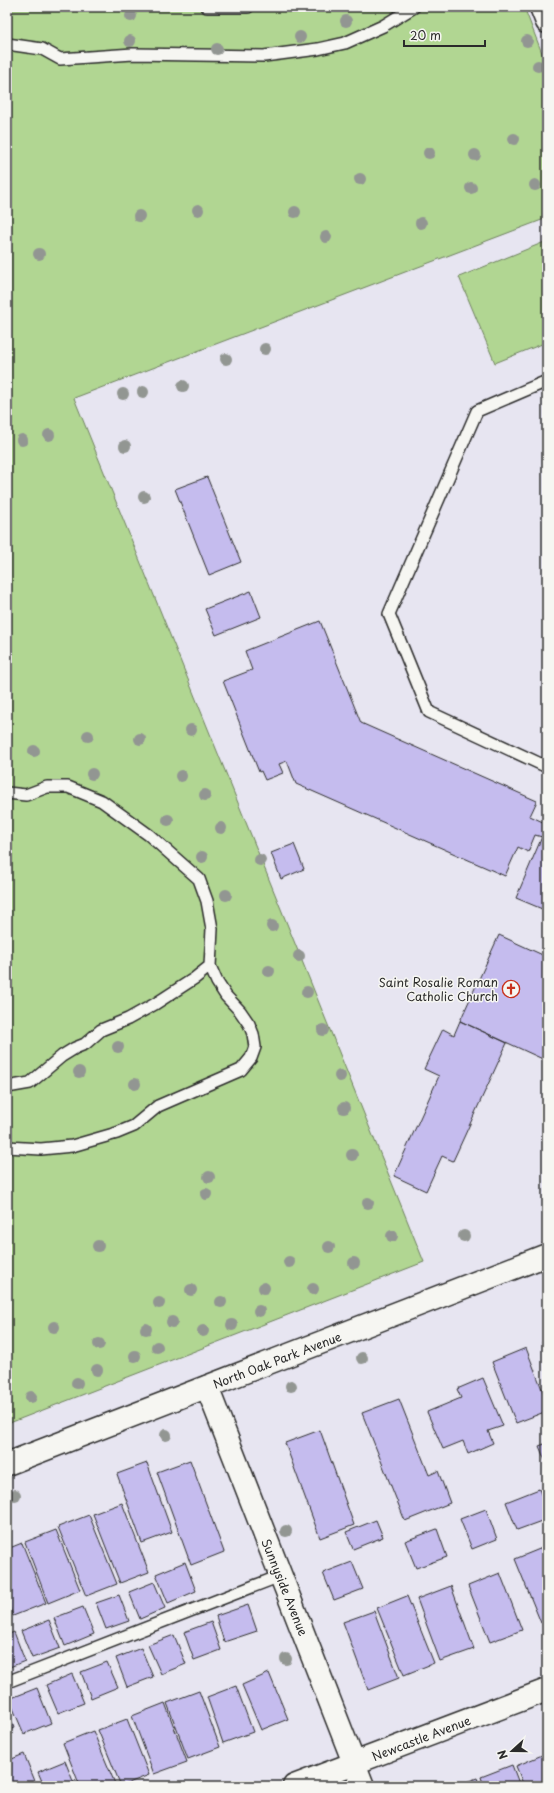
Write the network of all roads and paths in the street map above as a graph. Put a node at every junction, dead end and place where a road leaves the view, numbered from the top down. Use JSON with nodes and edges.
{"nodes":[{"id":1,"x":207,"y":7,"type":"edge"},
{"id":2,"x":248,"y":7,"type":"edge"},
{"id":3,"x":414,"y":7,"type":"edge"},
{"id":4,"x":542,"y":7,"type":"edge"},
{"id":5,"x":547,"y":22,"type":"edge"},
{"id":6,"x":7,"y":44,"type":"edge"},
{"id":7,"x":547,"y":382,"type":"edge"},
{"id":8,"x":547,"y":767,"type":"edge"},
{"id":9,"x":7,"y":793,"type":"edge"},
{"id":10,"x":210,"y":966,"type":"junction"},
{"id":11,"x":7,"y":1087,"type":"edge"},
{"id":12,"x":7,"y":1147,"type":"edge"},
{"id":13,"x":547,"y":1255,"type":"edge"},
{"id":14,"x":207,"y":1387,"type":"junction"},
{"id":15,"x":7,"y":1464,"type":"edge"},
{"id":16,"x":280,"y":1576,"type":"junction"},
{"id":17,"x":7,"y":1682,"type":"edge"},
{"id":18,"x":547,"y":1690,"type":"edge"},
{"id":19,"x":354,"y":1763,"type":"junction"},
{"id":20,"x":294,"y":1786,"type":"edge"},
{"id":21,"x":364,"y":1786,"type":"edge"}],
"edges":[{"from":1,"to":2,"type":"lane"},
{"from":3,"to":6,"type":"lane"},
{"from":4,"to":5,"type":"street"},
{"from":7,"to":8,"type":"lane"},
{"from":9,"to":10,"type":"lane"},
{"from":10,"to":11,"type":"lane"},
{"from":10,"to":12,"type":"lane"},
{"from":13,"to":14,"type":"street","name":"North Oak Park Avenue"},
{"from":14,"to":15,"type":"street","name":"North Oak Park Avenue"},
{"from":14,"to":16,"type":"street","name":"Sunnyside Avenue"},
{"from":16,"to":17,"type":"lane"},
{"from":16,"to":19,"type":"street","name":"Sunnyside Avenue"},
{"from":18,"to":19,"type":"street","name":"Newcastle Avenue"},
{"from":19,"to":20,"type":"street","name":"Newcastle Avenue"},
{"from":19,"to":21,"type":"street","name":"Sunnyside Avenue"}]}
